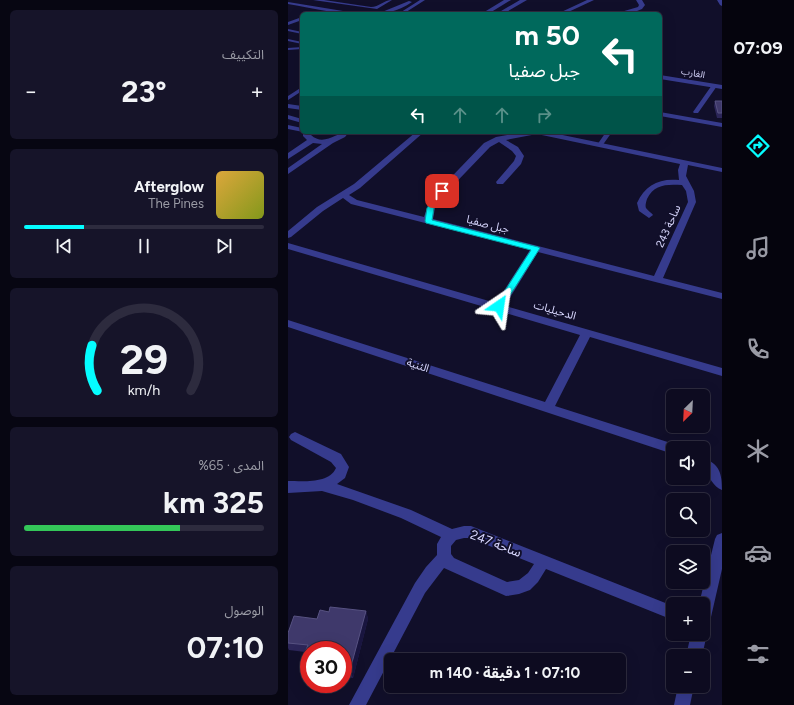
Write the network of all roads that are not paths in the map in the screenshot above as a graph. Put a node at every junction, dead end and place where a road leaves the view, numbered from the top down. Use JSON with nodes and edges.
{"nodes":[{"id":1,"x":315,"y":0,"type":"edge"},
{"id":2,"x":390,"y":0,"type":"edge"},
{"id":3,"x":423,"y":0,"type":"edge"},
{"id":4,"x":508,"y":0,"type":"edge"},
{"id":5,"x":524,"y":0,"type":"edge"},
{"id":6,"x":591,"y":0,"type":"edge"},
{"id":7,"x":642,"y":0,"type":"edge"},
{"id":8,"x":720,"y":0,"type":"edge"},
{"id":9,"x":327,"y":1,"type":"edge"},
{"id":10,"x":411,"y":1,"type":"edge"},
{"id":11,"x":288,"y":3,"type":"edge"},
{"id":12,"x":722,"y":4,"type":"edge"},
{"id":13,"x":288,"y":8,"type":"edge"},
{"id":14,"x":293,"y":9,"type":"junction"},
{"id":15,"x":310,"y":12,"type":"edge"},
{"id":16,"x":316,"y":12,"type":"edge"},
{"id":17,"x":343,"y":12,"type":"edge"},
{"id":18,"x":386,"y":12,"type":"edge"},
{"id":19,"x":395,"y":12,"type":"edge"},
{"id":20,"x":403,"y":12,"type":"edge"},
{"id":21,"x":487,"y":12,"type":"edge"},
{"id":22,"x":507,"y":12,"type":"edge"},
{"id":23,"x":564,"y":12,"type":"edge"},
{"id":24,"x":624,"y":12,"type":"edge"},
{"id":25,"x":634,"y":12,"type":"joint"},
{"id":26,"x":288,"y":18,"type":"edge"},
{"id":27,"x":300,"y":19,"type":"edge"},
{"id":28,"x":290,"y":23,"type":"edge"},
{"id":29,"x":300,"y":24,"type":"edge"},
{"id":30,"x":288,"y":30,"type":"edge"},
{"id":31,"x":300,"y":32,"type":"edge"},
{"id":32,"x":288,"y":40,"type":"edge"},
{"id":33,"x":300,"y":43,"type":"edge"},
{"id":34,"x":299,"y":48,"type":"edge"},
{"id":35,"x":288,"y":49,"type":"edge"},
{"id":36,"x":288,"y":54,"type":"edge"},
{"id":37,"x":662,"y":77,"type":"edge"},
{"id":38,"x":714,"y":86,"type":"junction"},
{"id":39,"x":722,"y":87,"type":"edge"},
{"id":40,"x":300,"y":92,"type":"edge"},
{"id":41,"x":288,"y":98,"type":"edge"},
{"id":42,"x":288,"y":106,"type":"edge"},
{"id":43,"x":300,"y":108,"type":"edge"},
{"id":44,"x":696,"y":112,"type":"dead end"},
{"id":45,"x":662,"y":114,"type":"edge"},
{"id":46,"x":288,"y":117,"type":"edge"},
{"id":47,"x":300,"y":120,"type":"edge"},
{"id":48,"x":722,"y":125,"type":"edge"},
{"id":49,"x":288,"y":127,"type":"edge"},
{"id":50,"x":300,"y":130,"type":"edge"},
{"id":51,"x":307,"y":134,"type":"edge"},
{"id":52,"x":343,"y":134,"type":"edge"},
{"id":53,"x":418,"y":134,"type":"edge"},
{"id":54,"x":526,"y":134,"type":"edge"},
{"id":55,"x":557,"y":134,"type":"edge"},
{"id":56,"x":608,"y":134,"type":"edge"},
{"id":57,"x":499,"y":139,"type":"junction"},
{"id":58,"x":312,"y":140,"type":"junction"},
{"id":59,"x":331,"y":141,"type":"junction"},
{"id":60,"x":600,"y":145,"type":"junction"},
{"id":61,"x":288,"y":157,"type":"edge"},
{"id":62,"x":685,"y":162,"type":"junction"},
{"id":63,"x":722,"y":170,"type":"edge"},
{"id":64,"x":288,"y":172,"type":"edge"},
{"id":65,"x":500,"y":182,"type":"dead end"},
{"id":66,"x":684,"y":182,"type":"junction"},
{"id":67,"x":343,"y":195,"type":"junction"},
{"id":68,"x":649,"y":215,"type":"dead end"},
{"id":69,"x":428,"y":221,"type":"junction"},
{"id":70,"x":288,"y":236,"type":"edge"},
{"id":71,"x":288,"y":246,"type":"edge"},
{"id":72,"x":536,"y":248,"type":"junction"},
{"id":73,"x":657,"y":280,"type":"junction"},
{"id":74,"x":722,"y":296,"type":"edge"},
{"id":75,"x":499,"y":306,"type":"junction"},
{"id":76,"x":288,"y":323,"type":"edge"},
{"id":77,"x":587,"y":332,"type":"junction"},
{"id":78,"x":722,"y":372,"type":"edge"},
{"id":79,"x":548,"y":408,"type":"junction"},
{"id":80,"x":295,"y":437,"type":"dead end"},
{"id":81,"x":666,"y":447,"type":"edge"},
{"id":82,"x":710,"y":468,"type":"edge"},
{"id":83,"x":722,"y":484,"type":"edge"},
{"id":84,"x":322,"y":485,"type":"junction"},
{"id":85,"x":288,"y":487,"type":"edge"},
{"id":86,"x":451,"y":535,"type":"junction"},
{"id":87,"x":722,"y":539,"type":"edge"},
{"id":88,"x":444,"y":558,"type":"junction"},
{"id":89,"x":542,"y":561,"type":"junction"},
{"id":90,"x":708,"y":597,"type":"edge"},
{"id":91,"x":666,"y":610,"type":"edge"},
{"id":92,"x":685,"y":693,"type":"edge"},
{"id":93,"x":357,"y":705,"type":"edge"},
{"id":94,"x":682,"y":705,"type":"edge"}],
"edges":[{"from":1,"to":9,"type":"lane"},
{"from":2,"to":9,"type":"lane"},
{"from":3,"to":20,"type":"lane"},
{"from":4,"to":21,"type":"street"},
{"from":5,"to":22,"type":"street"},
{"from":6,"to":23,"type":"street"},
{"from":7,"to":25,"type":"street"},
{"from":8,"to":12,"type":"street"},
{"from":10,"to":18,"type":"lane"},
{"from":10,"to":19,"type":"lane"},
{"from":11,"to":17,"type":"lane"},
{"from":13,"to":14,"type":"lane"},
{"from":14,"to":15,"type":"lane"},
{"from":14,"to":16,"type":"lane"},
{"from":24,"to":25,"type":"street"},
{"from":26,"to":27,"type":"lane"},
{"from":27,"to":28,"type":"lane"},
{"from":28,"to":29,"type":"lane"},
{"from":30,"to":31,"type":"lane"},
{"from":32,"to":33,"type":"lane"},
{"from":34,"to":35,"type":"lane"},
{"from":34,"to":36,"type":"lane"},
{"from":37,"to":38,"type":"street","name":"الغارب"},
{"from":38,"to":39,"type":"street","name":"الغارب"},
{"from":38,"to":44,"type":"lane"},
{"from":40,"to":41,"type":"lane"},
{"from":42,"to":43,"type":"lane"},
{"from":45,"to":48,"type":"lane"},
{"from":46,"to":47,"type":"street"},
{"from":49,"to":50,"type":"street"},
{"from":51,"to":58,"type":"street"},
{"from":52,"to":59,"type":"street"},
{"from":53,"to":67,"type":"street"},
{"from":54,"to":57,"type":"street"},
{"from":55,"to":60,"type":"street"},
{"from":56,"to":60,"type":"lane"},
{"from":57,"to":65,"type":"street"},
{"from":57,"to":69,"type":"street"},
{"from":58,"to":59,"type":"street"},
{"from":58,"to":61,"type":"street"},
{"from":59,"to":64,"type":"street"},
{"from":60,"to":62,"type":"street"},
{"from":62,"to":63,"type":"street"},
{"from":62,"to":66,"type":"street","name":"ساحة 243"},
{"from":66,"to":68,"type":"street","name":"ساحة 243"},
{"from":66,"to":73,"type":"street","name":"ساحة 243"},
{"from":67,"to":69,"type":"street","name":"جبل صفيا"},
{"from":67,"to":70,"type":"street"},
{"from":69,"to":72,"type":"street","name":"جبل صفيا"},
{"from":71,"to":75,"type":"street","name":"الدحيليات"},
{"from":72,"to":73,"type":"street","name":"جبل صفيا"},
{"from":72,"to":75,"type":"street"},
{"from":73,"to":74,"type":"street","name":"جبل صفيا"},
{"from":75,"to":77,"type":"street","name":"الدحيليات"},
{"from":76,"to":79,"type":"street","name":"الثنية"},
{"from":77,"to":78,"type":"street","name":"الدحيليات"},
{"from":77,"to":79,"type":"street"},
{"from":79,"to":81,"type":"street","name":"الثنية"},
{"from":80,"to":84,"type":"street"},
{"from":82,"to":83,"type":"street"},
{"from":84,"to":85,"type":"street"},
{"from":84,"to":86,"type":"street"},
{"from":86,"to":88,"type":"street"},
{"from":86,"to":89,"type":"street","name":"ساحة 247"},
{"from":87,"to":90,"type":"street"},
{"from":88,"to":89,"type":"street"},
{"from":88,"to":93,"type":"street"},
{"from":89,"to":91,"type":"street","name":"ساحة 247"},
{"from":92,"to":94,"type":"street"}]}
